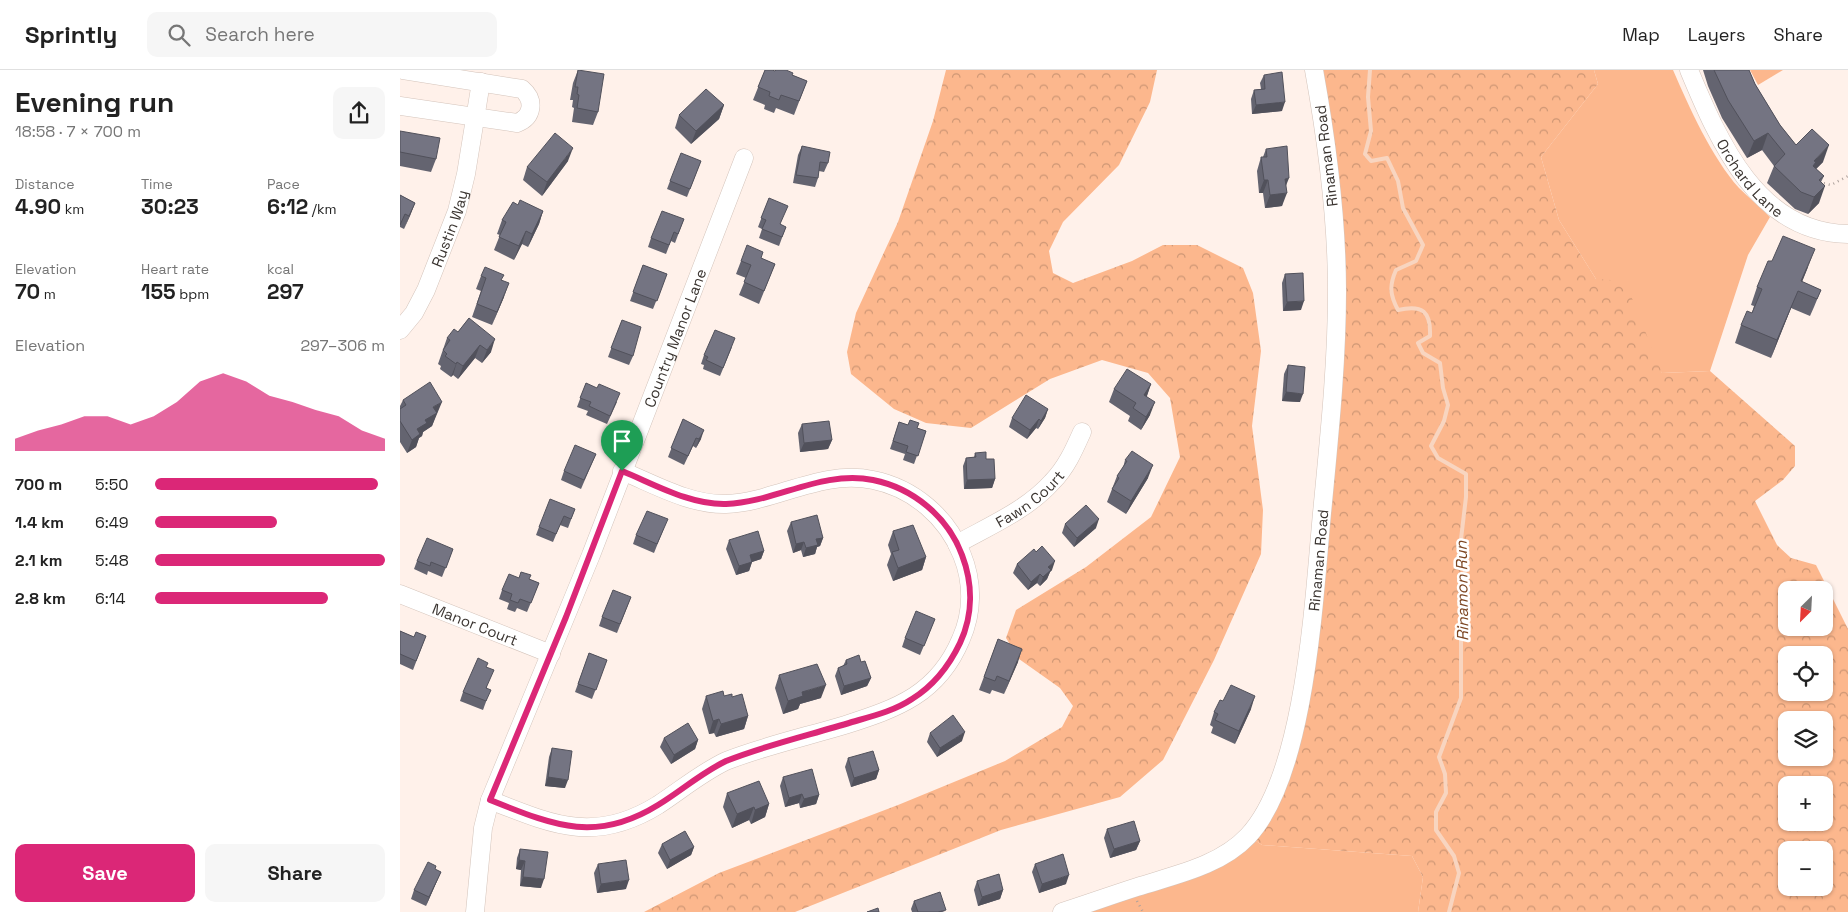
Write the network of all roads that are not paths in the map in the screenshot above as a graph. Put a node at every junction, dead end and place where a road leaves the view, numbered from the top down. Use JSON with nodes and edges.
{"nodes":[{"id":1,"x":403,"y":70,"type":"edge"},
{"id":2,"x":1314,"y":70,"type":"edge"},
{"id":3,"x":1690,"y":72,"type":"edge"},
{"id":4,"x":481,"y":82,"type":"junction"},
{"id":5,"x":400,"y":106,"type":"edge"},
{"id":6,"x":475,"y":117,"type":"junction"},
{"id":7,"x":744,"y":158,"type":"dead end"},
{"id":8,"x":1848,"y":234,"type":"edge"},
{"id":9,"x":400,"y":330,"type":"edge"},
{"id":10,"x":1082,"y":432,"type":"dead end"},
{"id":11,"x":622,"y":471,"type":"junction"},
{"id":12,"x":957,"y":544,"type":"junction"},
{"id":13,"x":400,"y":594,"type":"edge"},
{"id":14,"x":551,"y":654,"type":"junction"},
{"id":15,"x":490,"y":800,"type":"junction"},
{"id":16,"x":475,"y":912,"type":"edge"},
{"id":17,"x":1062,"y":912,"type":"edge"}],
"edges":[{"from":1,"to":4,"type":"street"},
{"from":2,"to":17,"type":"street","name":"Rinaman Road"},
{"from":3,"to":8,"type":"street","name":"Orchard Lane"},
{"from":4,"to":6,"type":"street","name":"Rustin Way"},
{"from":4,"to":6,"type":"street"},
{"from":5,"to":6,"type":"street"},
{"from":6,"to":9,"type":"street","name":"Rustin Way"},
{"from":7,"to":11,"type":"street","name":"Country Manor Lane"},
{"from":10,"to":12,"type":"street","name":"Fawn Court"},
{"from":11,"to":12,"type":"street"},
{"from":11,"to":14,"type":"street","name":"Country Manor Lane"},
{"from":12,"to":15,"type":"street"},
{"from":13,"to":14,"type":"street","name":"Manor Court"},
{"from":14,"to":15,"type":"street","name":"Country Manor Lane"},
{"from":15,"to":16,"type":"street","name":"Country Manor Lane"}]}
